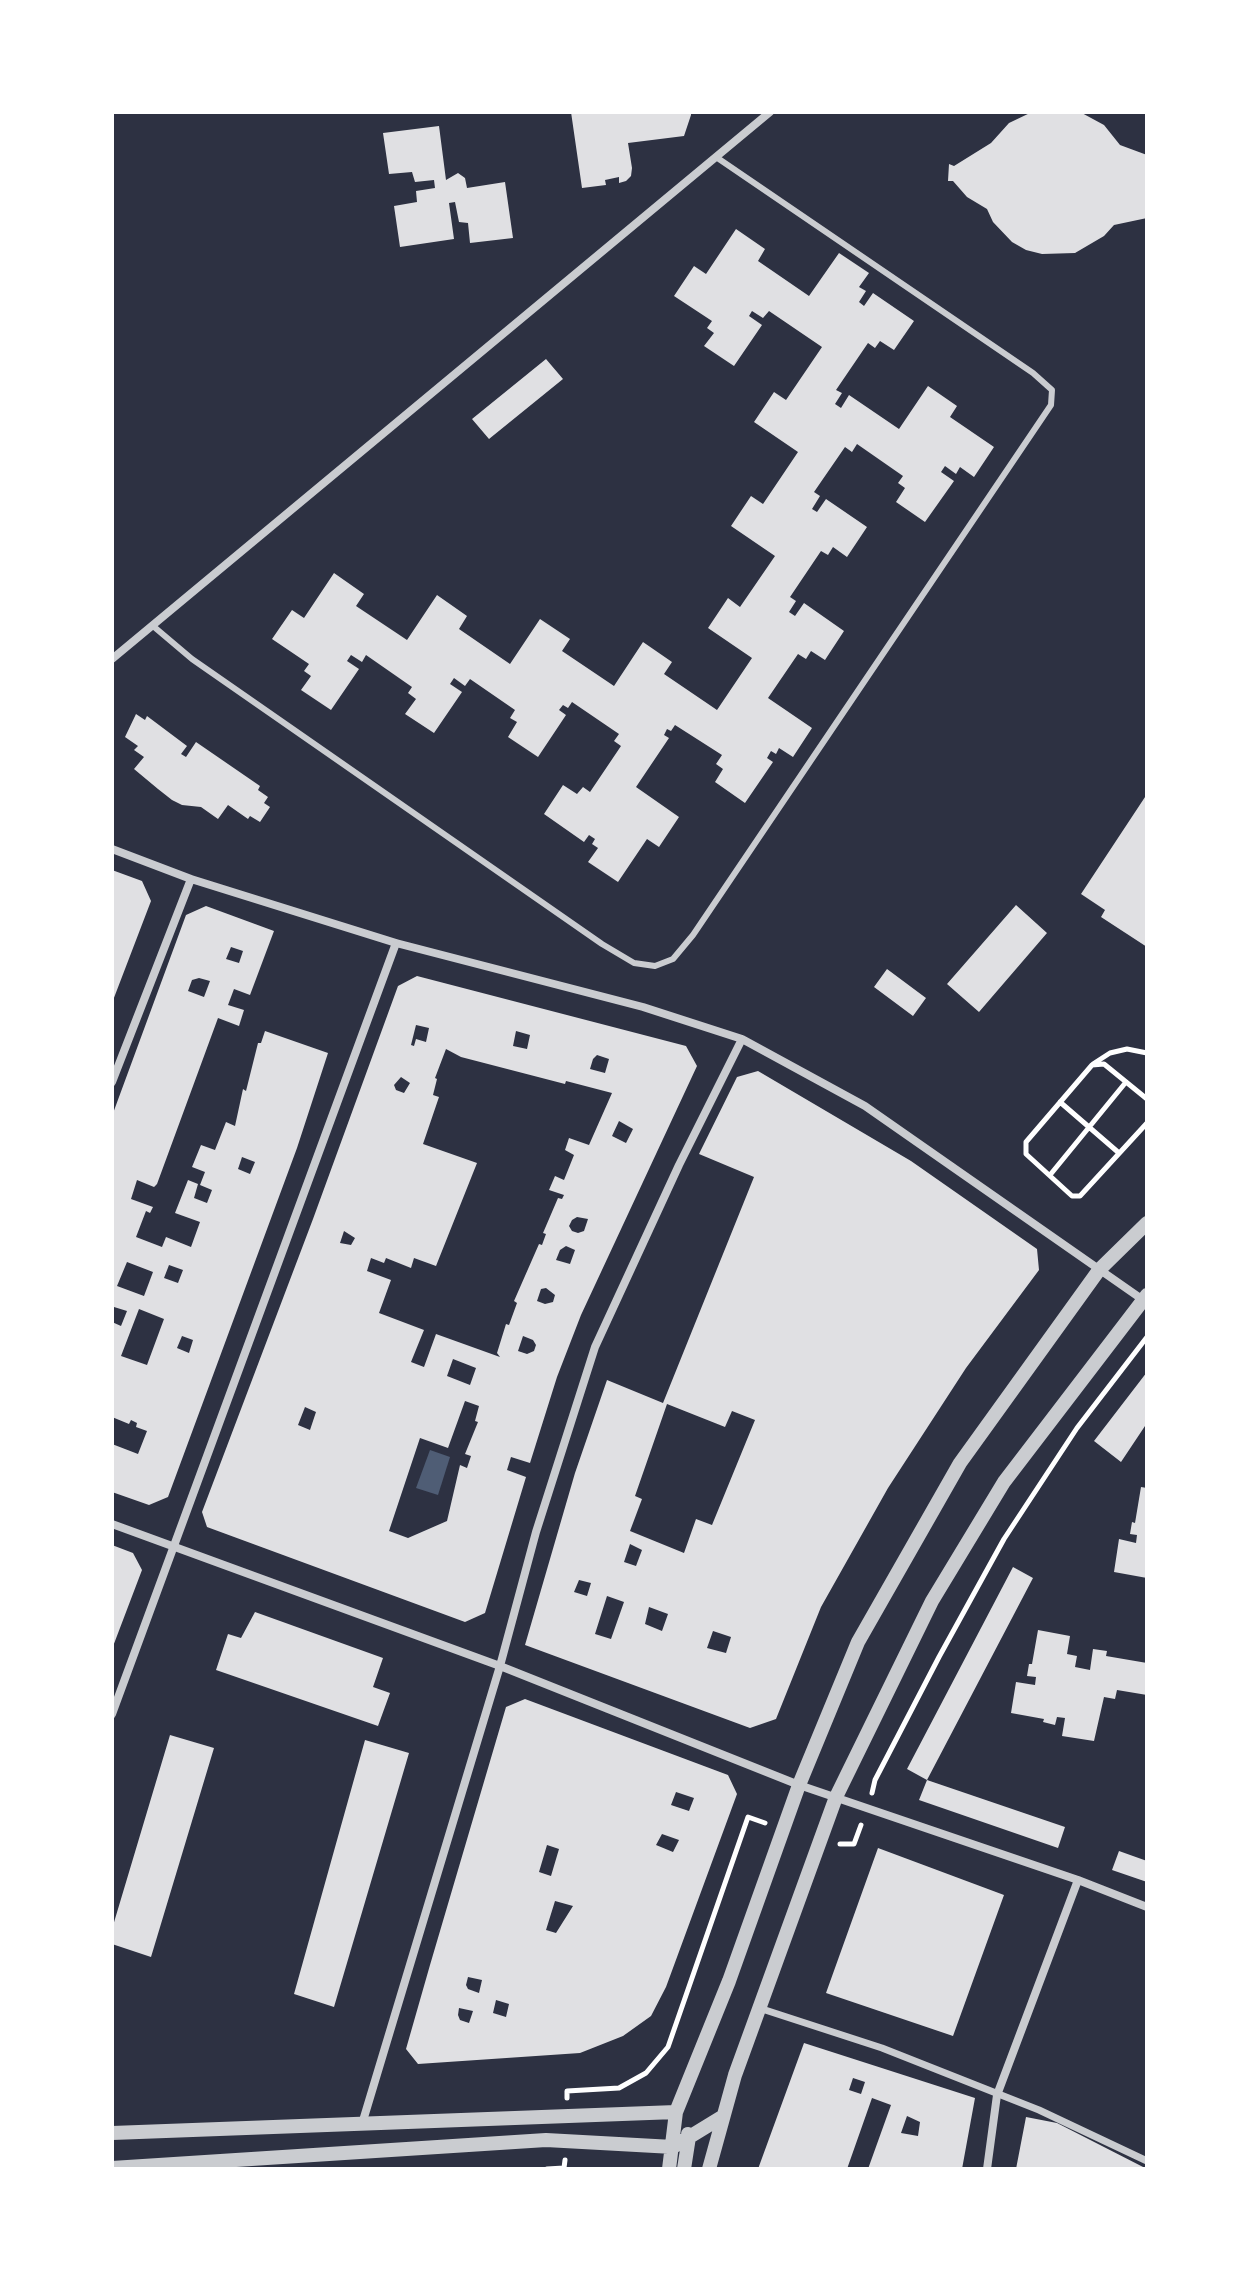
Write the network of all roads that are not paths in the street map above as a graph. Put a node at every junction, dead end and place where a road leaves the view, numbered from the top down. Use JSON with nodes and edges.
{"nodes":[{"id":1,"x":770,"y":112,"type":"edge"},
{"id":2,"x":716,"y":157,"type":"junction"},
{"id":3,"x":153,"y":626,"type":"junction"},
{"id":4,"x":112,"y":659,"type":"edge"},
{"id":5,"x":112,"y":849,"type":"edge"},
{"id":6,"x":191,"y":879,"type":"junction"},
{"id":7,"x":396,"y":943,"type":"junction"},
{"id":8,"x":742,"y":1039,"type":"junction"},
{"id":9,"x":112,"y":1082,"type":"edge"},
{"id":10,"x":1147,"y":1223,"type":"edge"},
{"id":11,"x":1099,"y":1270,"type":"junction"},
{"id":12,"x":1145,"y":1299,"type":"edge"},
{"id":13,"x":112,"y":1524,"type":"edge"},
{"id":14,"x":173,"y":1547,"type":"junction"},
{"id":15,"x":500,"y":1666,"type":"junction"},
{"id":16,"x":112,"y":1714,"type":"edge"},
{"id":17,"x":799,"y":1785,"type":"junction"},
{"id":18,"x":836,"y":1797,"type":"junction"},
{"id":19,"x":1078,"y":1880,"type":"junction"},
{"id":20,"x":1147,"y":1907,"type":"edge"},
{"id":21,"x":759,"y":2008,"type":"junction"},
{"id":22,"x":997,"y":2095,"type":"junction"},
{"id":23,"x":676,"y":2112,"type":"junction"},
{"id":24,"x":722,"y":2117,"type":"junction"},
{"id":25,"x":362,"y":2124,"type":"junction"},
{"id":26,"x":112,"y":2133,"type":"edge"},
{"id":27,"x":689,"y":2137,"type":"junction"},
{"id":28,"x":673,"y":2147,"type":"junction"},
{"id":29,"x":1147,"y":2161,"type":"edge"},
{"id":30,"x":112,"y":2168,"type":"edge"},
{"id":31,"x":669,"y":2169,"type":"edge"},
{"id":32,"x":684,"y":2169,"type":"edge"},
{"id":33,"x":709,"y":2169,"type":"edge"},
{"id":34,"x":987,"y":2169,"type":"edge"}],
"edges":[{"from":1,"to":2,"type":"street"},
{"from":2,"to":3,"type":"street"},
{"from":2,"to":3,"type":"lane"},
{"from":3,"to":4,"type":"street"},
{"from":5,"to":6,"type":"street"},
{"from":6,"to":7,"type":"street"},
{"from":6,"to":9,"type":"street"},
{"from":7,"to":8,"type":"street"},
{"from":7,"to":14,"type":"street"},
{"from":8,"to":11,"type":"street"},
{"from":8,"to":15,"type":"street"},
{"from":10,"to":11,"type":"street"},
{"from":11,"to":12,"type":"street"},
{"from":11,"to":17,"type":"street"},
{"from":12,"to":18,"type":"street"},
{"from":13,"to":14,"type":"street"},
{"from":14,"to":15,"type":"street"},
{"from":14,"to":16,"type":"street"},
{"from":15,"to":17,"type":"street"},
{"from":15,"to":25,"type":"street"},
{"from":17,"to":18,"type":"street"},
{"from":17,"to":23,"type":"street"},
{"from":18,"to":19,"type":"street"},
{"from":18,"to":21,"type":"street"},
{"from":19,"to":20,"type":"street"},
{"from":19,"to":22,"type":"street"},
{"from":21,"to":22,"type":"street"},
{"from":21,"to":24,"type":"street"},
{"from":22,"to":29,"type":"street"},
{"from":22,"to":34,"type":"street"},
{"from":23,"to":25,"type":"street"},
{"from":23,"to":27,"type":"street"},
{"from":23,"to":28,"type":"street"},
{"from":24,"to":27,"type":"street"},
{"from":24,"to":33,"type":"street"},
{"from":25,"to":26,"type":"street"},
{"from":27,"to":28,"type":"street"},
{"from":27,"to":32,"type":"street"},
{"from":28,"to":30,"type":"street"},
{"from":28,"to":31,"type":"street"}]}
